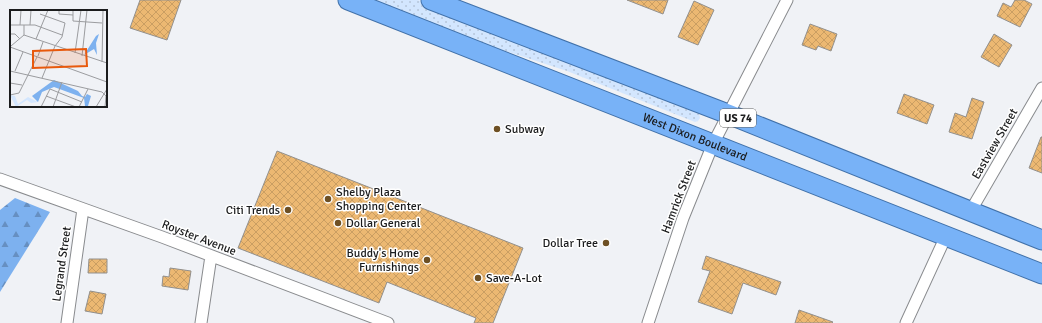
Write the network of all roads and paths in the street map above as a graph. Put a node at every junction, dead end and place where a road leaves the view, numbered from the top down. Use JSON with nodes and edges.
{"nodes":[{"id":1,"x":348,"y":0,"type":"edge"},
{"id":2,"x":431,"y":0,"type":"edge"},
{"id":3,"x":787,"y":0,"type":"edge"},
{"id":4,"x":1042,"y":88,"type":"edge"},
{"id":5,"x":728,"y":114,"type":"junction"},
{"id":6,"x":713,"y":144,"type":"junction"},
{"id":7,"x":0,"y":179,"type":"edge"},
{"id":8,"x":83,"y":209,"type":"junction"},
{"id":9,"x":970,"y":212,"type":"junction"},
{"id":10,"x":946,"y":236,"type":"junction"},
{"id":11,"x":1042,"y":240,"type":"edge"},
{"id":12,"x":212,"y":256,"type":"junction"},
{"id":13,"x":1042,"y":274,"type":"edge"},
{"id":14,"x":67,"y":323,"type":"edge"},
{"id":15,"x":201,"y":323,"type":"edge"},
{"id":16,"x":388,"y":323,"type":"edge"},
{"id":17,"x":648,"y":323,"type":"edge"},
{"id":18,"x":906,"y":323,"type":"edge"}],
"edges":[{"from":1,"to":6,"type":"highway","name":"West Dixon Boulevard"},
{"from":2,"to":5,"type":"highway","number":"US 74"},
{"from":3,"to":5,"type":"street","name":"Hamrick Street"},
{"from":4,"to":9,"type":"street","name":"Eastview Street"},
{"from":5,"to":6,"type":"street","name":"Hamrick Street"},
{"from":5,"to":9,"type":"highway","number":"US 74"},
{"from":6,"to":10,"type":"highway","name":"West Dixon Boulevard"},
{"from":6,"to":17,"type":"street","name":"Hamrick Street"},
{"from":7,"to":8,"type":"street","name":"Royster Avenue"},
{"from":8,"to":12,"type":"street","name":"Royster Avenue"},
{"from":8,"to":14,"type":"street","name":"Legrand Street"},
{"from":9,"to":11,"type":"highway","number":"US 74"},
{"from":10,"to":13,"type":"highway","name":"West Dixon Boulevard"},
{"from":10,"to":18,"type":"street"},
{"from":12,"to":15,"type":"street"},
{"from":12,"to":16,"type":"street","name":"Royster Avenue"}]}
